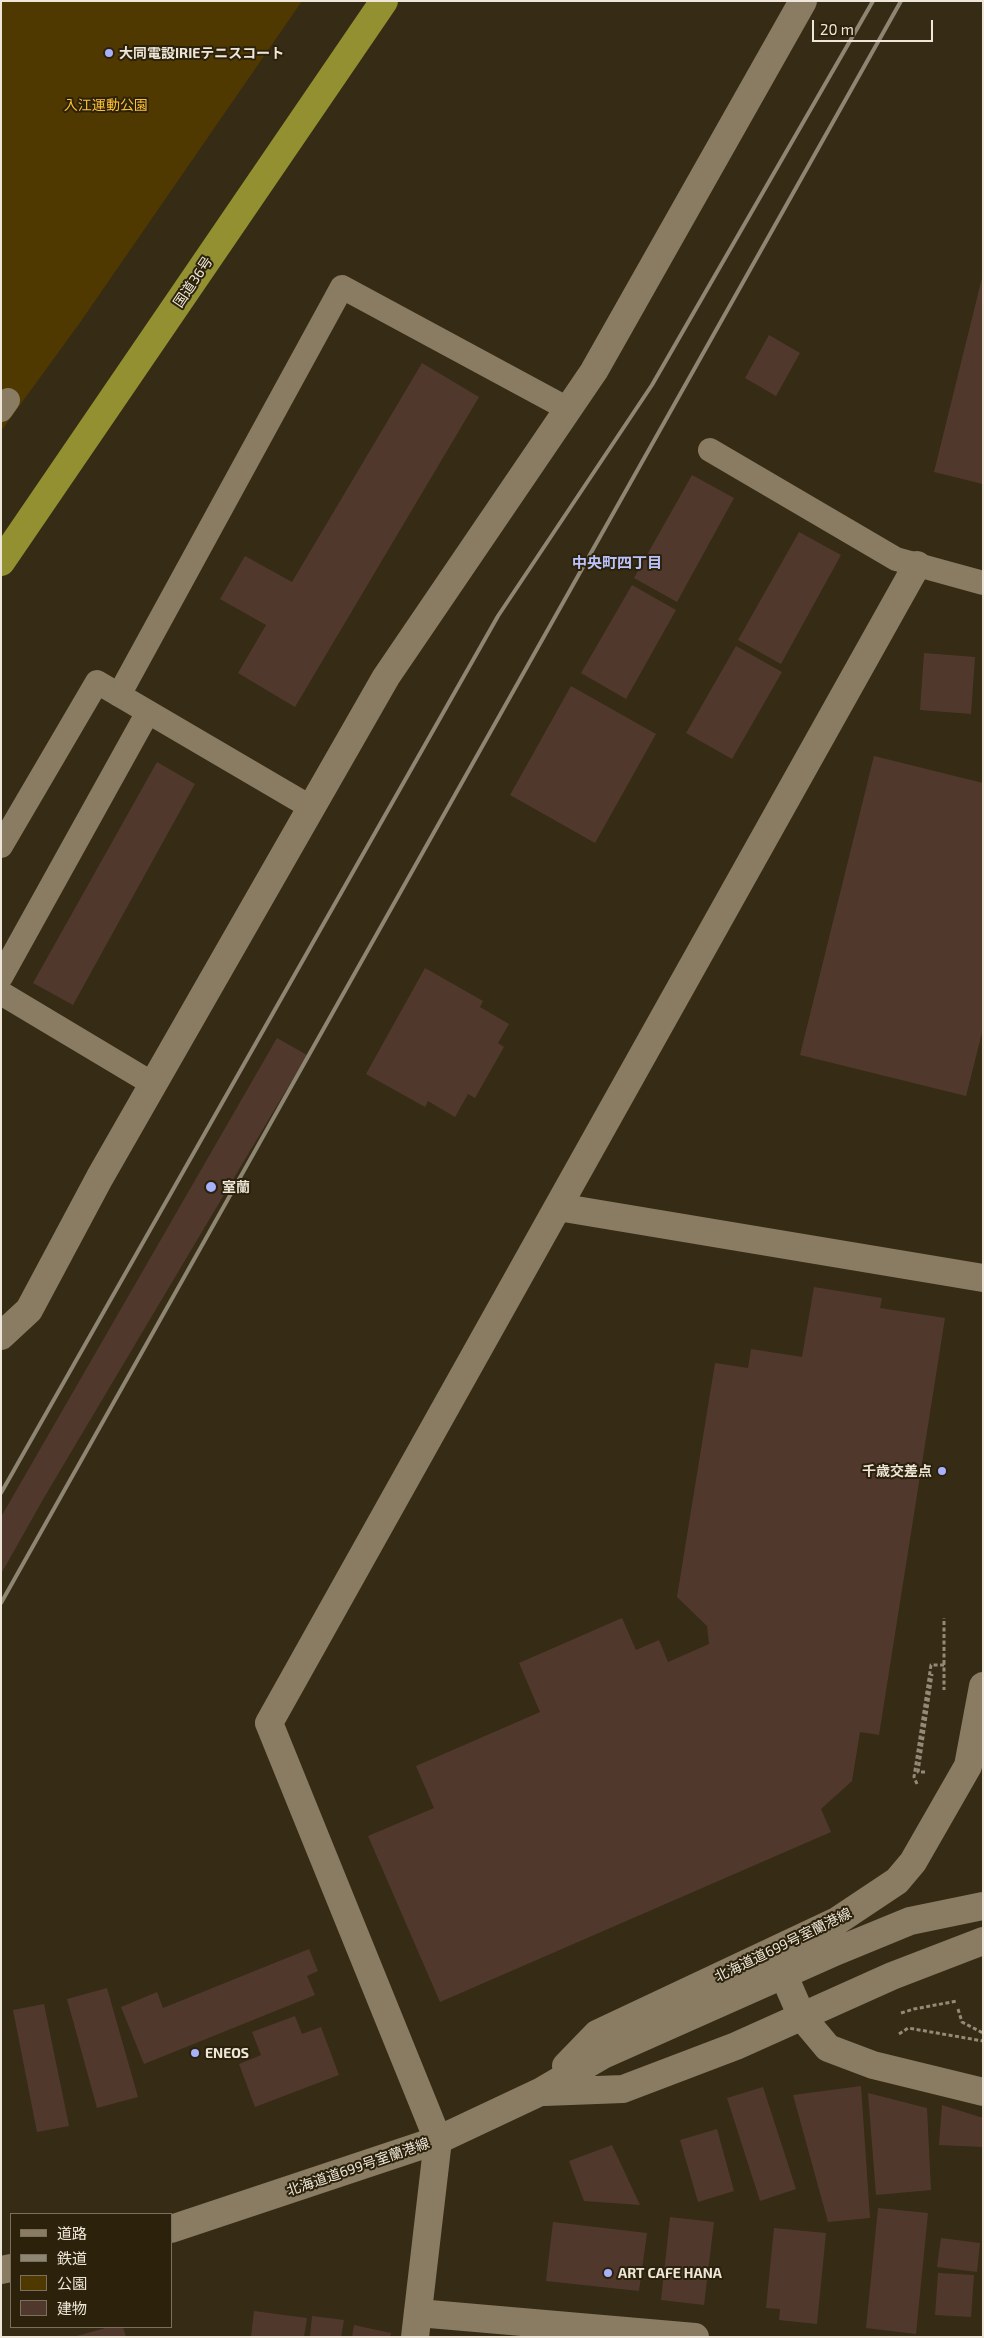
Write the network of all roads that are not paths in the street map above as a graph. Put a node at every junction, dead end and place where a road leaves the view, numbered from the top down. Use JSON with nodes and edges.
{"nodes":[{"id":1,"x":384,"y":1,"type":"edge"},
{"id":2,"x":803,"y":1,"type":"edge"},
{"id":3,"x":568,"y":409,"type":"junction"},
{"id":4,"x":710,"y":450,"type":"dead end"},
{"id":5,"x":1,"y":562,"type":"edge"},
{"id":6,"x":917,"y":565,"type":"junction"},
{"id":7,"x":983,"y":583,"type":"edge"},
{"id":8,"x":119,"y":695,"type":"junction"},
{"id":9,"x":148,"y":712,"type":"junction"},
{"id":10,"x":312,"y":808,"type":"junction"},
{"id":11,"x":1,"y":846,"type":"edge"},
{"id":12,"x":1,"y":978,"type":"edge"},
{"id":13,"x":1,"y":993,"type":"edge"},
{"id":14,"x":153,"y":1084,"type":"junction"},
{"id":15,"x":558,"y":1207,"type":"junction"},
{"id":16,"x":983,"y":1278,"type":"edge"},
{"id":17,"x":1,"y":1336,"type":"edge"},
{"id":18,"x":983,"y":1686,"type":"edge"},
{"id":19,"x":983,"y":1906,"type":"edge"},
{"id":20,"x":983,"y":1941,"type":"edge"},
{"id":21,"x":778,"y":1963,"type":"junction"},
{"id":22,"x":802,"y":2017,"type":"junction"},
{"id":23,"x":540,"y":2092,"type":"junction"},
{"id":24,"x":983,"y":2092,"type":"edge"},
{"id":25,"x":438,"y":2140,"type":"junction"},
{"id":26,"x":172,"y":2229,"type":"edge"},
{"id":27,"x":416,"y":2325,"type":"edge"},
{"id":28,"x":695,"y":2337,"type":"edge"}],
"edges":[{"from":1,"to":5,"type":"highway","name":"国道36号"},
{"from":2,"to":3,"type":"street"},
{"from":3,"to":8,"type":"lane"},
{"from":3,"to":10,"type":"street"},
{"from":4,"to":6,"type":"lane"},
{"from":6,"to":7,"type":"lane"},
{"from":6,"to":15,"type":"street"},
{"from":8,"to":9,"type":"lane"},
{"from":8,"to":11,"type":"lane"},
{"from":9,"to":10,"type":"lane"},
{"from":9,"to":12,"type":"lane"},
{"from":10,"to":14,"type":"street"},
{"from":13,"to":14,"type":"lane"},
{"from":14,"to":17,"type":"street"},
{"from":15,"to":16,"type":"street"},
{"from":15,"to":25,"type":"street"},
{"from":18,"to":21,"type":"street","name":"北海道道699号室蘭港線"},
{"from":19,"to":21,"type":"street","name":"北海道道699号室蘭港線"},
{"from":20,"to":22,"type":"street","name":"北海道道699号室蘭港線"},
{"from":21,"to":22,"type":"street"},
{"from":21,"to":23,"type":"street","name":"北海道道699号室蘭港線"},
{"from":22,"to":23,"type":"street","name":"北海道道699号室蘭港線"},
{"from":22,"to":24,"type":"street"},
{"from":23,"to":25,"type":"street","name":"北海道道699号室蘭港線"},
{"from":25,"to":26,"type":"street","name":"北海道道699号室蘭港線"},
{"from":25,"to":27,"type":"street"},
{"from":27,"to":28,"type":"street"}]}
